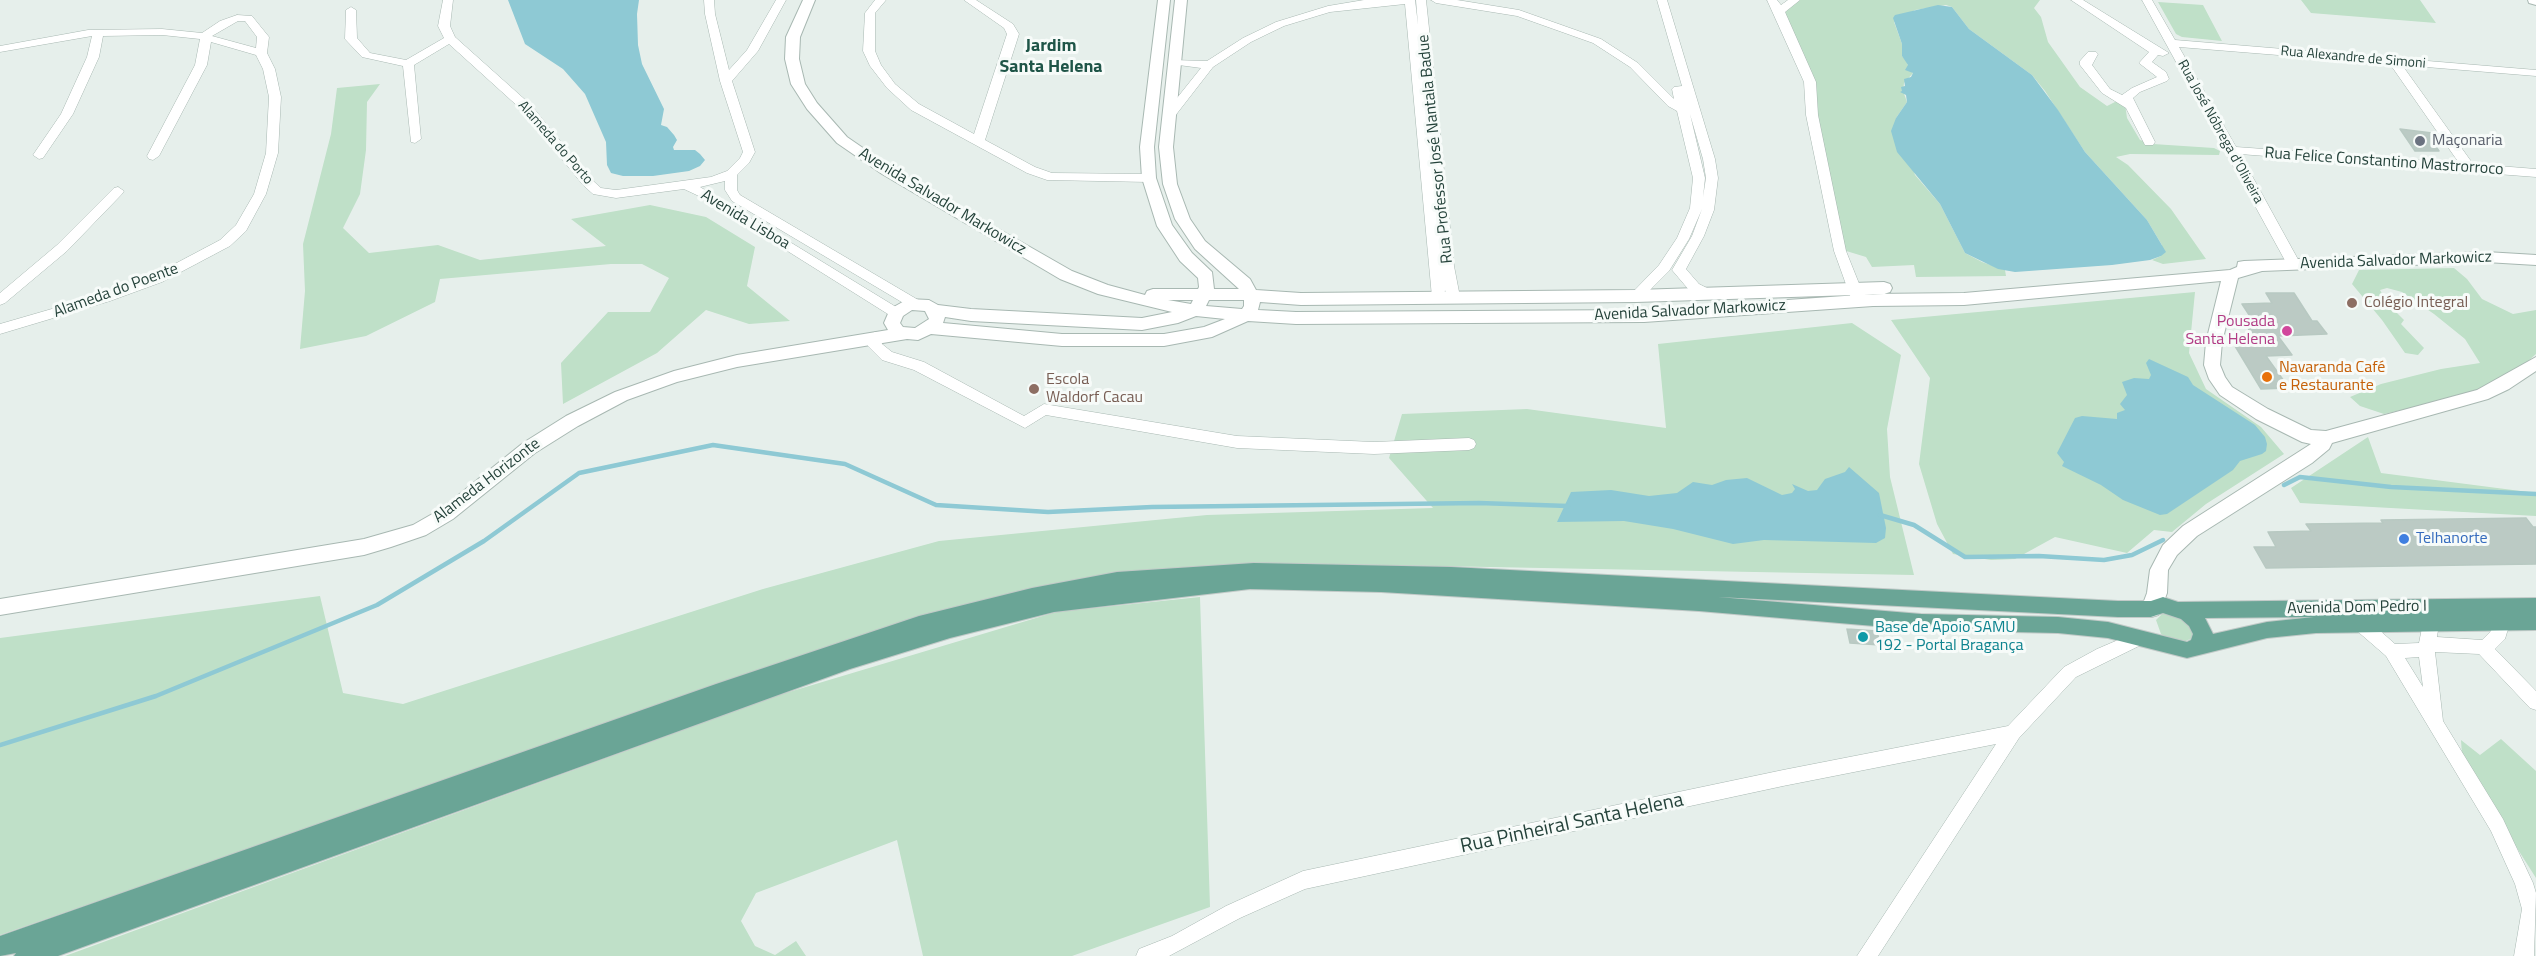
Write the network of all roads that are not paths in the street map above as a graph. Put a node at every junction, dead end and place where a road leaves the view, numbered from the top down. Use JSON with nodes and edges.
{"nodes":[{"id":1,"x":448,"y":0,"type":"edge"},
{"id":2,"x":709,"y":0,"type":"edge"},
{"id":3,"x":781,"y":0,"type":"edge"},
{"id":4,"x":810,"y":0,"type":"edge"},
{"id":5,"x":881,"y":0,"type":"edge"},
{"id":6,"x":969,"y":0,"type":"edge"},
{"id":7,"x":1164,"y":0,"type":"edge"},
{"id":8,"x":1181,"y":0,"type":"edge"},
{"id":9,"x":1409,"y":0,"type":"edge"},
{"id":10,"x":1421,"y":0,"type":"edge"},
{"id":11,"x":1436,"y":0,"type":"edge"},
{"id":12,"x":1653,"y":0,"type":"edge"},
{"id":13,"x":1662,"y":0,"type":"edge"},
{"id":14,"x":1795,"y":0,"type":"edge"},
{"id":15,"x":2076,"y":0,"type":"edge"},
{"id":16,"x":2147,"y":0,"type":"edge"},
{"id":17,"x":1775,"y":5,"type":"edge"},
{"id":18,"x":351,"y":10,"type":"dead end"},
{"id":19,"x":98,"y":33,"type":"junction"},
{"id":20,"x":205,"y":37,"type":"junction"},
{"id":21,"x":450,"y":39,"type":"junction"},
{"id":22,"x":2169,"y":43,"type":"junction"},
{"id":23,"x":0,"y":49,"type":"edge"},
{"id":24,"x":2156,"y":51,"type":"junction"},
{"id":25,"x":261,"y":53,"type":"junction"},
{"id":26,"x":2092,"y":54,"type":"dead end"},
{"id":27,"x":2178,"y":58,"type":"junction"},
{"id":28,"x":2393,"y":61,"type":"junction"},
{"id":29,"x":1175,"y":62,"type":"junction"},
{"id":30,"x":408,"y":64,"type":"junction"},
{"id":31,"x":1209,"y":65,"type":"junction"},
{"id":32,"x":2536,"y":73,"type":"edge"},
{"id":33,"x":726,"y":81,"type":"junction"},
{"id":34,"x":2132,"y":106,"type":"junction"},
{"id":35,"x":1690,"y":111,"type":"junction"},
{"id":36,"x":1171,"y":113,"type":"junction"},
{"id":37,"x":415,"y":139,"type":"dead end"},
{"id":38,"x":978,"y":142,"type":"junction"},
{"id":39,"x":2149,"y":142,"type":"dead end"},
{"id":40,"x":1147,"y":147,"type":"junction"},
{"id":41,"x":1166,"y":147,"type":"junction"},
{"id":42,"x":2232,"y":150,"type":"junction"},
{"id":43,"x":39,"y":154,"type":"dead end"},
{"id":44,"x":153,"y":156,"type":"dead end"},
{"id":45,"x":2469,"y":168,"type":"junction"},
{"id":46,"x":2536,"y":173,"type":"edge"},
{"id":47,"x":730,"y":174,"type":"junction"},
{"id":48,"x":1149,"y":178,"type":"junction"},
{"id":49,"x":685,"y":185,"type":"junction"},
{"id":50,"x":118,"y":191,"type":"dead end"},
{"id":51,"x":820,"y":246,"type":"junction"},
{"id":52,"x":804,"y":255,"type":"junction"},
{"id":53,"x":2536,"y":260,"type":"edge"},
{"id":54,"x":2293,"y":263,"type":"junction"},
{"id":55,"x":1664,"y":268,"type":"junction"},
{"id":56,"x":1679,"y":270,"type":"junction"},
{"id":57,"x":2228,"y":270,"type":"junction"},
{"id":58,"x":1248,"y":290,"type":"junction"},
{"id":59,"x":1708,"y":294,"type":"junction"},
{"id":60,"x":1124,"y":295,"type":"junction"},
{"id":61,"x":1204,"y":295,"type":"junction"},
{"id":62,"x":1857,"y":295,"type":"junction"},
{"id":63,"x":1636,"y":296,"type":"junction"},
{"id":64,"x":1446,"y":297,"type":"junction"},
{"id":65,"x":1382,"y":298,"type":"junction"},
{"id":66,"x":0,"y":300,"type":"edge"},
{"id":67,"x":915,"y":304,"type":"junction"},
{"id":68,"x":934,"y":310,"type":"junction"},
{"id":69,"x":1195,"y":310,"type":"junction"},
{"id":70,"x":1246,"y":315,"type":"junction"},
{"id":71,"x":1382,"y":316,"type":"junction"},
{"id":72,"x":887,"y":323,"type":"junction"},
{"id":73,"x":0,"y":328,"type":"edge"},
{"id":74,"x":930,"y":328,"type":"junction"},
{"id":75,"x":2536,"y":363,"type":"edge"},
{"id":76,"x":2262,"y":414,"type":"junction"},
{"id":77,"x":2326,"y":438,"type":"junction"},
{"id":78,"x":1469,"y":444,"type":"dead end"},
{"id":79,"x":2297,"y":462,"type":"junction"},
{"id":80,"x":2158,"y":577,"type":"junction"},
{"id":81,"x":2536,"y":606,"type":"edge"},
{"id":82,"x":0,"y":607,"type":"edge"},
{"id":83,"x":2179,"y":608,"type":"junction"},
{"id":84,"x":2151,"y":609,"type":"junction"},
{"id":85,"x":2431,"y":622,"type":"junction"},
{"id":86,"x":2502,"y":622,"type":"junction"},
{"id":87,"x":2536,"y":622,"type":"edge"},
{"id":88,"x":2362,"y":626,"type":"junction"},
{"id":89,"x":2139,"y":638,"type":"junction"},
{"id":90,"x":2199,"y":646,"type":"junction"},
{"id":91,"x":2170,"y":647,"type":"junction"},
{"id":92,"x":2483,"y":647,"type":"junction"},
{"id":93,"x":2426,"y":650,"type":"junction"},
{"id":94,"x":2392,"y":651,"type":"junction"},
{"id":95,"x":2536,"y":703,"type":"edge"},
{"id":96,"x":2437,"y":724,"type":"junction"},
{"id":97,"x":2013,"y":733,"type":"junction"},
{"id":98,"x":0,"y":947,"type":"edge"},
{"id":99,"x":26,"y":956,"type":"edge"},
{"id":100,"x":1146,"y":956,"type":"edge"},
{"id":101,"x":1867,"y":956,"type":"edge"},
{"id":102,"x":2524,"y":956,"type":"edge"}],
"edges":[{"from":1,"to":21,"type":"street"},
{"from":2,"to":33,"type":"street"},
{"from":3,"to":33,"type":"street"},
{"from":4,"to":60,"type":"street","name":"Avenida Salvador Markowicz"},
{"from":5,"to":38,"type":"street"},
{"from":6,"to":38,"type":"street"},
{"from":7,"to":40,"type":"street"},
{"from":8,"to":29,"type":"street"},
{"from":9,"to":31,"type":"street"},
{"from":9,"to":64,"type":"street","name":"Rua Professor José Nantala Badue"},
{"from":10,"to":64,"type":"street","name":"Rua Professor José Nantala Badue"},
{"from":11,"to":35,"type":"street"},
{"from":12,"to":35,"type":"street"},
{"from":13,"to":35,"type":"street"},
{"from":14,"to":17,"type":"street"},
{"from":15,"to":24,"type":"street"},
{"from":16,"to":22,"type":"street","name":"Rua José Nóbrega d'Oliveira"},
{"from":17,"to":62,"type":"street"},
{"from":18,"to":30,"type":"street"},
{"from":19,"to":20,"type":"street"},
{"from":19,"to":23,"type":"street"},
{"from":19,"to":43,"type":"street"},
{"from":20,"to":25,"type":"street"},
{"from":20,"to":25,"type":"street","name":"Alameda do Poente"},
{"from":20,"to":44,"type":"street"},
{"from":21,"to":30,"type":"street"},
{"from":21,"to":49,"type":"street","name":"Alameda do Porto"},
{"from":22,"to":27,"type":"street","name":"Rua José Nóbrega d'Oliveira"},
{"from":22,"to":28,"type":"street","name":"Rua Alexandre de Simoni"},
{"from":24,"to":27,"type":"street"},
{"from":24,"to":34,"type":"street"},
{"from":25,"to":73,"type":"street","name":"Alameda do Poente"},
{"from":26,"to":34,"type":"street"},
{"from":27,"to":42,"type":"street","name":"Rua José Nóbrega d'Oliveira"},
{"from":28,"to":32,"type":"street","name":"Rua Alexandre de Simoni"},
{"from":28,"to":45,"type":"street"},
{"from":29,"to":31,"type":"street"},
{"from":29,"to":36,"type":"street"},
{"from":30,"to":37,"type":"street"},
{"from":31,"to":36,"type":"street"},
{"from":33,"to":47,"type":"street"},
{"from":34,"to":39,"type":"street"},
{"from":35,"to":55,"type":"street"},
{"from":35,"to":56,"type":"street"},
{"from":36,"to":41,"type":"street"},
{"from":38,"to":48,"type":"street"},
{"from":40,"to":41,"type":"street"},
{"from":40,"to":48,"type":"street"},
{"from":41,"to":58,"type":"street"},
{"from":42,"to":45,"type":"street","name":"Rua Felice Constantino Mastrorroco"},
{"from":42,"to":54,"type":"street","name":"Rua José Nóbrega d'Oliveira"},
{"from":45,"to":46,"type":"street","name":"Rua Felice Constantino Mastrorroco"},
{"from":47,"to":49,"type":"street","name":"Alameda do Porto"},
{"from":47,"to":51,"type":"street","name":"Avenida Lisboa"},
{"from":48,"to":61,"type":"street"},
{"from":49,"to":52,"type":"street","name":"Avenida Lisboa"},
{"from":50,"to":66,"type":"street"},
{"from":51,"to":52,"type":"street","name":"Avenida Lisboa"},
{"from":51,"to":67,"type":"street","name":"Avenida Lisboa"},
{"from":52,"to":72,"type":"street","name":"Avenida Lisboa"},
{"from":53,"to":54,"type":"street","name":"Avenida Salvador Markowicz"},
{"from":54,"to":57,"type":"street","name":"Avenida Salvador Markowicz"},
{"from":55,"to":56,"type":"street"},
{"from":55,"to":63,"type":"street"},
{"from":56,"to":59,"type":"street"},
{"from":57,"to":62,"type":"street","name":"Avenida Salvador Markowicz"},
{"from":57,"to":76,"type":"street"},
{"from":58,"to":61,"type":"street","name":"Avenida Salvador Markowicz"},
{"from":58,"to":65,"type":"street","name":"Avenida Salvador Markowicz"},
{"from":58,"to":70,"type":"street"},
{"from":59,"to":62,"type":"street","name":"Avenida Salvador Markowicz"},
{"from":59,"to":63,"type":"street","name":"Avenida Salvador Markowicz"},
{"from":60,"to":61,"type":"street","name":"Avenida Salvador Markowicz"},
{"from":60,"to":69,"type":"street","name":"Avenida Salvador Markowicz"},
{"from":61,"to":69,"type":"street"},
{"from":62,"to":71,"type":"street","name":"Avenida Salvador Markowicz"},
{"from":63,"to":64,"type":"street","name":"Avenida Salvador Markowicz"},
{"from":64,"to":65,"type":"street","name":"Avenida Salvador Markowicz"},
{"from":65,"to":71,"type":"street"},
{"from":67,"to":68,"type":"street"},
{"from":67,"to":72,"type":"street"},
{"from":68,"to":69,"type":"street"},
{"from":68,"to":74,"type":"street"},
{"from":69,"to":70,"type":"street","name":"Avenida Salvador Markowicz"},
{"from":70,"to":71,"type":"street","name":"Avenida Salvador Markowicz"},
{"from":70,"to":74,"type":"street","name":"Alameda Horizonte"},
{"from":72,"to":74,"type":"street","name":"Alameda Horizonte"},
{"from":72,"to":78,"type":"street","name":"Avenida Lisboa"},
{"from":72,"to":82,"type":"street","name":"Alameda Horizonte"},
{"from":75,"to":77,"type":"street"},
{"from":76,"to":77,"type":"street"},
{"from":76,"to":79,"type":"street"},
{"from":77,"to":79,"type":"street"},
{"from":79,"to":80,"type":"street"},
{"from":80,"to":83,"type":"street"},
{"from":80,"to":84,"type":"street"},
{"from":81,"to":83,"type":"main road","name":"Avenida Dom Pedro I"},
{"from":83,"to":84,"type":"main road"},
{"from":83,"to":90,"type":"main road"},
{"from":84,"to":91,"type":"main road"},
{"from":84,"to":98,"type":"main road"},
{"from":85,"to":86,"type":"main road","name":"Avenida Dom Pedro I"},
{"from":85,"to":88,"type":"main road","name":"Avenida Dom Pedro I"},
{"from":85,"to":93,"type":"street"},
{"from":86,"to":87,"type":"main road","name":"Avenida Dom Pedro I"},
{"from":86,"to":92,"type":"street"},
{"from":88,"to":90,"type":"main road","name":"Avenida Dom Pedro I"},
{"from":88,"to":94,"type":"street"},
{"from":89,"to":91,"type":"main road"},
{"from":89,"to":97,"type":"street"},
{"from":89,"to":99,"type":"main road"},
{"from":90,"to":91,"type":"main road"},
{"from":92,"to":93,"type":"street"},
{"from":92,"to":95,"type":"street"},
{"from":93,"to":94,"type":"street"},
{"from":93,"to":96,"type":"street"},
{"from":94,"to":96,"type":"street"},
{"from":96,"to":102,"type":"street"},
{"from":97,"to":100,"type":"street","name":"Rua Pinheiral Santa Helena"},
{"from":97,"to":101,"type":"street"}]}
